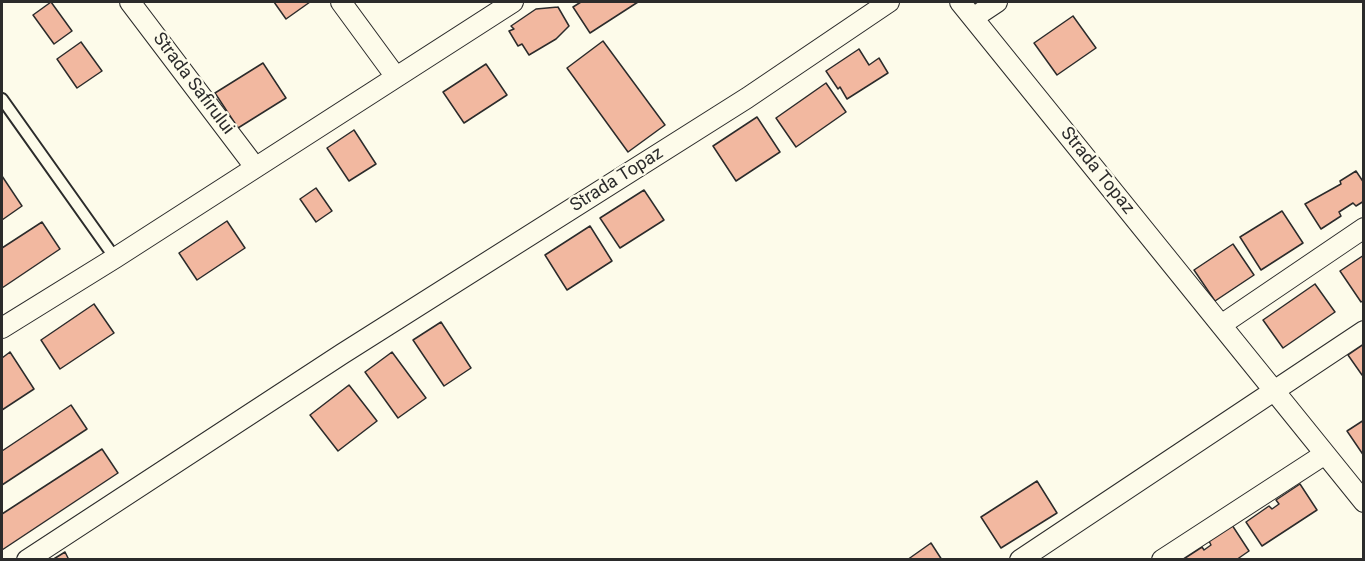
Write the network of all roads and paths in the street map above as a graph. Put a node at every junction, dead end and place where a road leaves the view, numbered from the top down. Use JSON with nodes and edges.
{"nodes":[{"id":1,"x":130,"y":2,"type":"edge"},
{"id":2,"x":341,"y":2,"type":"edge"},
{"id":3,"x":513,"y":2,"type":"edge"},
{"id":4,"x":889,"y":2,"type":"edge"},
{"id":5,"x":960,"y":2,"type":"edge"},
{"id":6,"x":997,"y":2,"type":"edge"},
{"id":7,"x":973,"y":18,"type":"junction"},
{"id":8,"x":396,"y":77,"type":"junction"},
{"id":9,"x":2,"y":99,"type":"edge"},
{"id":10,"x":255,"y":167,"type":"junction"},
{"id":11,"x":1364,"y":228,"type":"edge"},
{"id":12,"x":115,"y":258,"type":"junction"},
{"id":13,"x":1221,"y":325,"type":"junction"},
{"id":14,"x":2,"y":328,"type":"edge"},
{"id":15,"x":1364,"y":331,"type":"edge"},
{"id":16,"x":1274,"y":390,"type":"junction"},
{"id":17,"x":1325,"y":454,"type":"junction"},
{"id":18,"x":1363,"y":500,"type":"edge"},
{"id":19,"x":27,"y":560,"type":"edge"},
{"id":20,"x":1020,"y":560,"type":"edge"},
{"id":21,"x":1162,"y":560,"type":"edge"}],
"edges":[{"from":1,"to":10,"type":"street","name":"Strada Safirului"},
{"from":2,"to":8,"type":"street"},
{"from":3,"to":8,"type":"street"},
{"from":4,"to":19,"type":"street","name":"Strada Topaz"},
{"from":5,"to":7,"type":"street","name":"Strada Topaz"},
{"from":6,"to":7,"type":"street"},
{"from":7,"to":13,"type":"street","name":"Strada Topaz"},
{"from":8,"to":10,"type":"street"},
{"from":9,"to":12,"type":"lane"},
{"from":10,"to":12,"type":"street"},
{"from":11,"to":13,"type":"street"},
{"from":12,"to":14,"type":"street"},
{"from":13,"to":16,"type":"street","name":"Strada Topaz"},
{"from":15,"to":16,"type":"street"},
{"from":16,"to":17,"type":"street","name":"Strada Topaz"},
{"from":16,"to":20,"type":"street"},
{"from":17,"to":18,"type":"street","name":"Strada Topaz"},
{"from":17,"to":21,"type":"street"}]}
